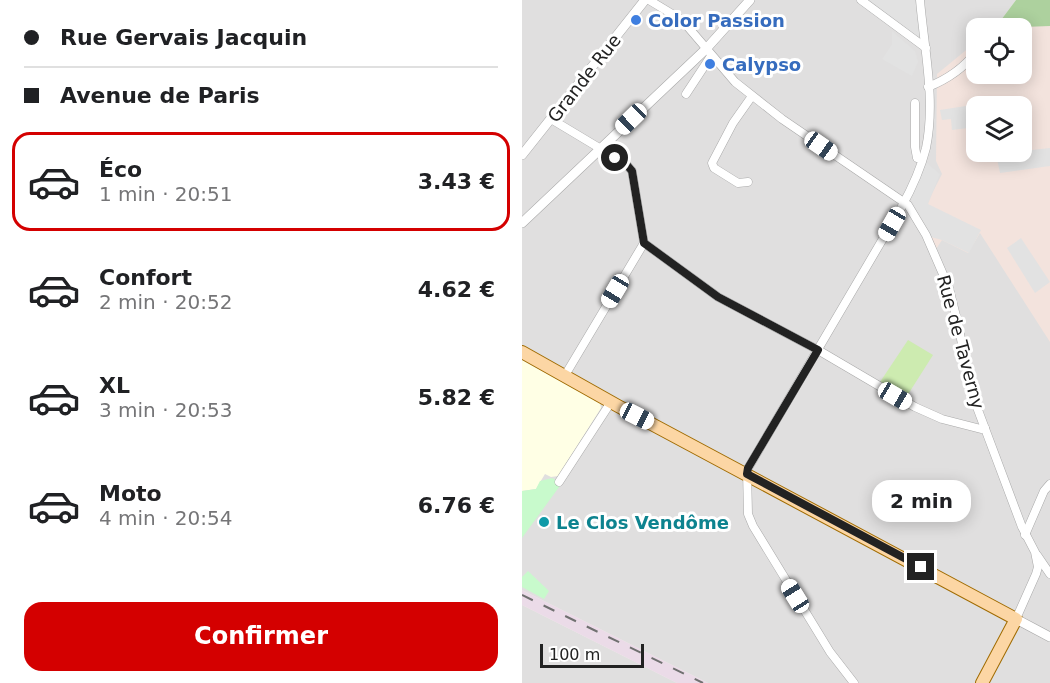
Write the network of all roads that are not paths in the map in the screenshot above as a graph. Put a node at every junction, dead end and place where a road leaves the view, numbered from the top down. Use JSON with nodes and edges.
{"nodes":[{"id":1,"x":648,"y":0,"type":"edge"},
{"id":2,"x":750,"y":0,"type":"edge"},
{"id":3,"x":861,"y":0,"type":"edge"},
{"id":4,"x":920,"y":0,"type":"edge"},
{"id":5,"x":926,"y":48,"type":"junction"},
{"id":6,"x":709,"y":52,"type":"junction"},
{"id":7,"x":966,"y":66,"type":"edge"},
{"id":8,"x":928,"y":87,"type":"junction"},
{"id":9,"x":686,"y":94,"type":"dead end"},
{"id":10,"x":752,"y":96,"type":"junction"},
{"id":11,"x":915,"y":103,"type":"dead end"},
{"id":12,"x":551,"y":119,"type":"junction"},
{"id":13,"x":602,"y":150,"type":"junction"},
{"id":14,"x":522,"y":155,"type":"edge"},
{"id":15,"x":922,"y":159,"type":"junction"},
{"id":16,"x":748,"y":182,"type":"dead end"},
{"id":17,"x":904,"y":202,"type":"junction"},
{"id":18,"x":522,"y":224,"type":"edge"},
{"id":19,"x":644,"y":243,"type":"junction"},
{"id":20,"x":818,"y":350,"type":"junction"},
{"id":21,"x":522,"y":352,"type":"edge"},
{"id":22,"x":564,"y":377,"type":"junction"},
{"id":23,"x":608,"y":406,"type":"junction"},
{"id":24,"x":985,"y":428,"type":"junction"},
{"id":25,"x":747,"y":474,"type":"junction"},
{"id":26,"x":559,"y":482,"type":"dead end"},
{"id":27,"x":1050,"y":484,"type":"edge"},
{"id":28,"x":1025,"y":535,"type":"junction"},
{"id":29,"x":1035,"y":552,"type":"junction"},
{"id":30,"x":1050,"y":574,"type":"edge"},
{"id":31,"x":1016,"y":619,"type":"junction"},
{"id":32,"x":1050,"y":637,"type":"edge"},
{"id":33,"x":854,"y":683,"type":"edge"},
{"id":34,"x":982,"y":683,"type":"edge"}],
"edges":[{"from":1,"to":6,"type":"street","name":"Rue de Taverny"},
{"from":1,"to":12,"type":"street","name":"Grande Rue"},
{"from":2,"to":6,"type":"street"},
{"from":3,"to":5,"type":"street"},
{"from":4,"to":5,"type":"street"},
{"from":5,"to":8,"type":"street"},
{"from":6,"to":9,"type":"street"},
{"from":6,"to":10,"type":"street","name":"Rue de Taverny"},
{"from":6,"to":13,"type":"street"},
{"from":7,"to":8,"type":"street"},
{"from":8,"to":15,"type":"street"},
{"from":10,"to":16,"type":"street"},
{"from":10,"to":17,"type":"street","name":"Rue de Taverny"},
{"from":11,"to":15,"type":"street"},
{"from":12,"to":13,"type":"street"},
{"from":12,"to":14,"type":"street","name":"Grande Rue"},
{"from":13,"to":18,"type":"street"},
{"from":13,"to":19,"type":"street"},
{"from":15,"to":17,"type":"street"},
{"from":17,"to":20,"type":"street"},
{"from":17,"to":24,"type":"street","name":"Rue de Taverny"},
{"from":19,"to":20,"type":"street"},
{"from":19,"to":22,"type":"street"},
{"from":20,"to":24,"type":"street"},
{"from":20,"to":25,"type":"street"},
{"from":21,"to":22,"type":"main road"},
{"from":22,"to":23,"type":"main road"},
{"from":23,"to":25,"type":"main road"},
{"from":23,"to":26,"type":"street"},
{"from":24,"to":28,"type":"street","name":"Rue de Taverny"},
{"from":25,"to":31,"type":"main road"},
{"from":25,"to":33,"type":"street"},
{"from":27,"to":28,"type":"street"},
{"from":28,"to":29,"type":"street","name":"Rue de Taverny"},
{"from":29,"to":30,"type":"street","name":"Rue de Taverny"},
{"from":29,"to":31,"type":"street"},
{"from":31,"to":32,"type":"street"},
{"from":31,"to":34,"type":"main road"}]}
